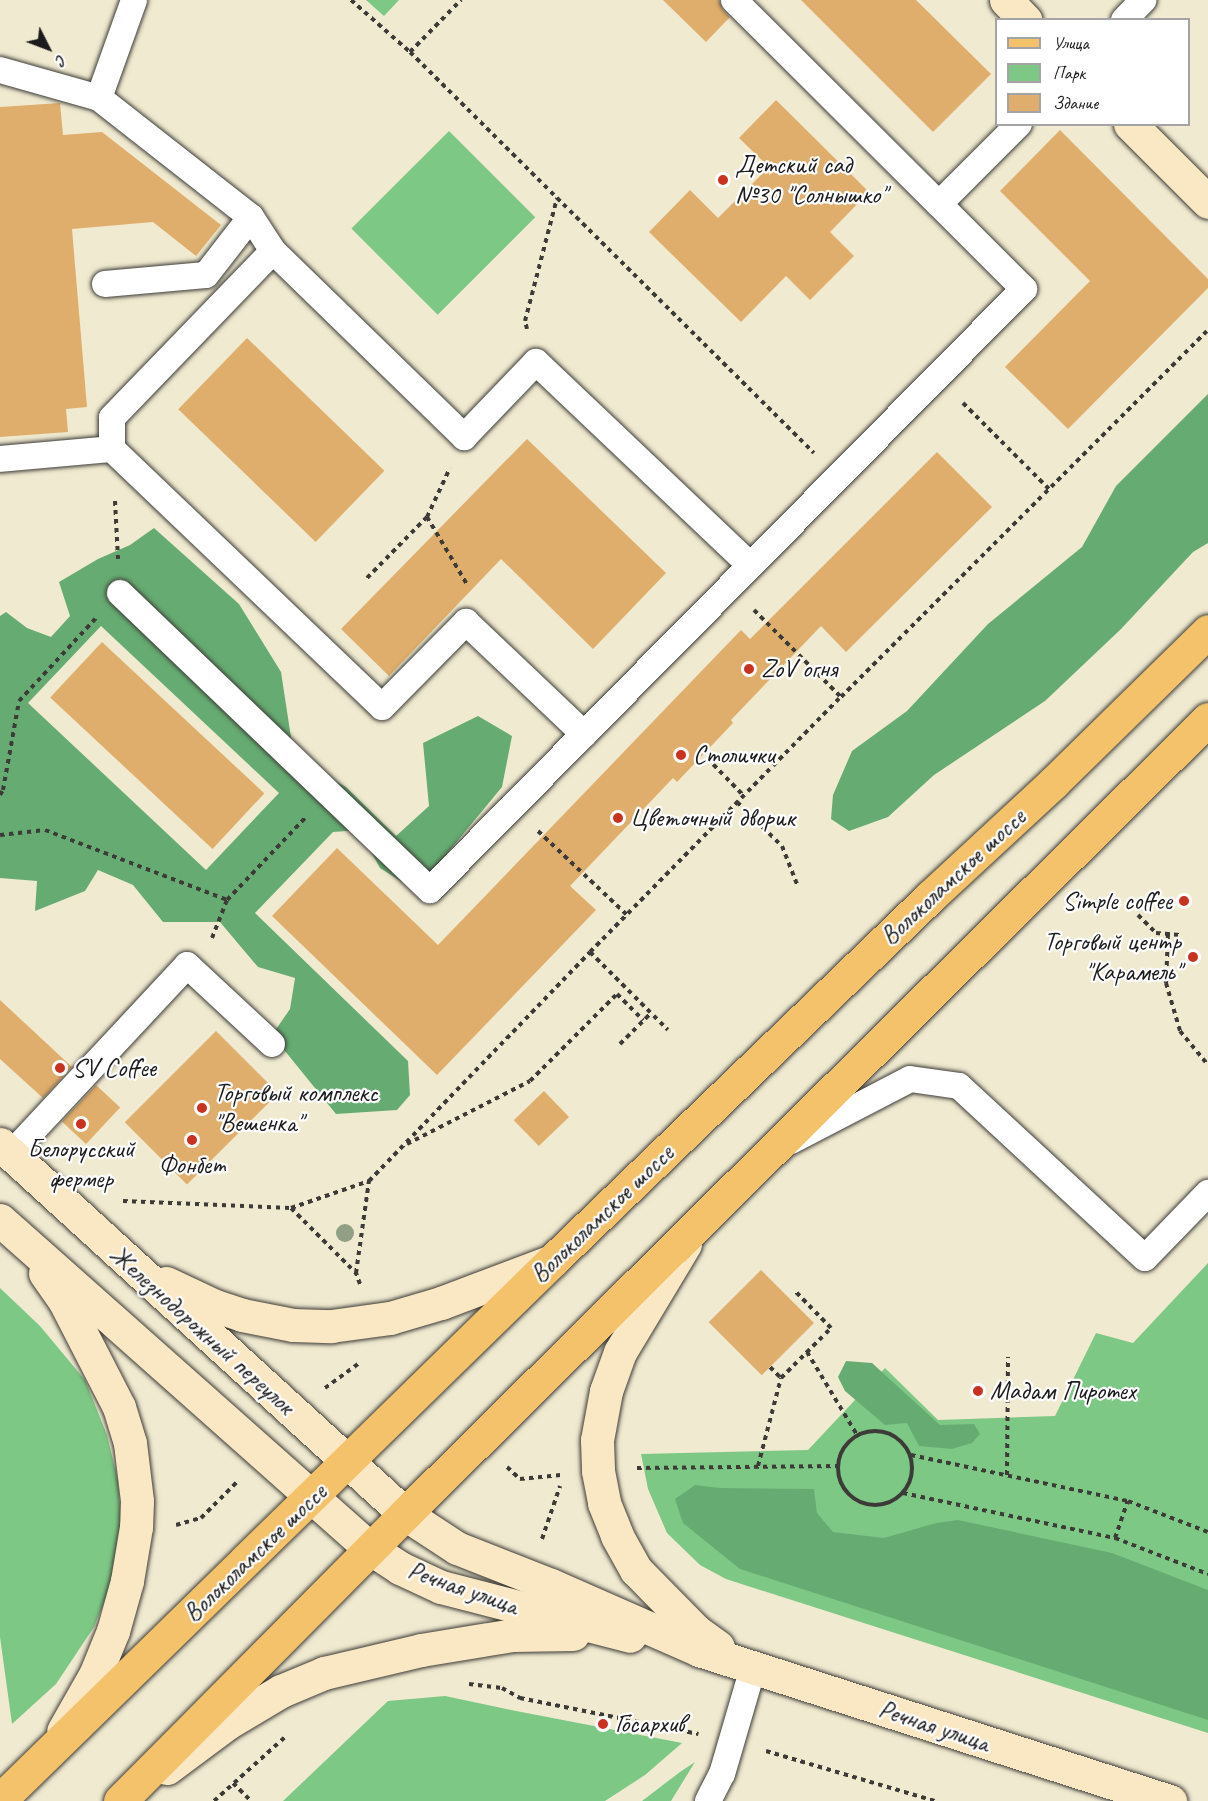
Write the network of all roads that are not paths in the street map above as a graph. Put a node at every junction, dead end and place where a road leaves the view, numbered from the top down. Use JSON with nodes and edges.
{"nodes":[{"id":1,"x":135,"y":0,"type":"edge"},
{"id":2,"x":734,"y":0,"type":"edge"},
{"id":3,"x":1006,"y":0,"type":"edge"},
{"id":4,"x":1143,"y":0,"type":"edge"},
{"id":5,"x":1023,"y":18,"type":"edge"},
{"id":6,"x":1126,"y":18,"type":"edge"},
{"id":7,"x":0,"y":70,"type":"edge"},
{"id":8,"x":99,"y":98,"type":"junction"},
{"id":9,"x":1017,"y":126,"type":"edge"},
{"id":10,"x":1132,"y":126,"type":"edge"},
{"id":11,"x":1208,"y":202,"type":"edge"},
{"id":12,"x":939,"y":204,"type":"junction"},
{"id":13,"x":251,"y":217,"type":"junction"},
{"id":14,"x":273,"y":251,"type":"junction"},
{"id":15,"x":105,"y":284,"type":"dead end"},
{"id":16,"x":112,"y":449,"type":"junction"},
{"id":17,"x":0,"y":459,"type":"edge"},
{"id":18,"x":750,"y":565,"type":"junction"},
{"id":19,"x":120,"y":593,"type":"road end"},
{"id":20,"x":1208,"y":631,"type":"edge"},
{"id":21,"x":1208,"y":719,"type":"edge"},
{"id":22,"x":584,"y":734,"type":"junction"},
{"id":23,"x":272,"y":1044,"type":"dead end"},
{"id":24,"x":5,"y":1149,"type":"edge"},
{"id":25,"x":776,"y":1149,"type":"junction"},
{"id":26,"x":1208,"y":1193,"type":"edge"},
{"id":27,"x":11,"y":1230,"type":"edge"},
{"id":28,"x":694,"y":1230,"type":"junction"},
{"id":29,"x":552,"y":1261,"type":"junction"},
{"id":30,"x":135,"y":1269,"type":"junction"},
{"id":31,"x":348,"y":1462,"type":"junction"},
{"id":32,"x":315,"y":1496,"type":"junction"},
{"id":33,"x":405,"y":1514,"type":"junction"},
{"id":34,"x":371,"y":1549,"type":"junction"},
{"id":35,"x":614,"y":1633,"type":"junction"},
{"id":36,"x":699,"y":1650,"type":"junction"},
{"id":37,"x":747,"y":1666,"type":"junction"},
{"id":38,"x":38,"y":1764,"type":"junction"},
{"id":39,"x":0,"y":1800,"type":"edge"},
{"id":40,"x":121,"y":1801,"type":"edge"},
{"id":41,"x":708,"y":1801,"type":"edge"},
{"id":42,"x":1170,"y":1801,"type":"edge"}],
"edges":[{"from":1,"to":8,"type":"lane"},
{"from":2,"to":12,"type":"lane"},
{"from":3,"to":5,"type":"street"},
{"from":4,"to":6,"type":"lane"},
{"from":7,"to":8,"type":"lane"},
{"from":8,"to":13,"type":"lane"},
{"from":9,"to":12,"type":"lane"},
{"from":10,"to":11,"type":"street"},
{"from":12,"to":18,"type":"lane"},
{"from":13,"to":14,"type":"lane"},
{"from":13,"to":15,"type":"lane"},
{"from":14,"to":16,"type":"lane"},
{"from":14,"to":18,"type":"lane"},
{"from":16,"to":17,"type":"lane"},
{"from":16,"to":22,"type":"lane"},
{"from":18,"to":22,"type":"lane"},
{"from":19,"to":22,"type":"lane"},
{"from":20,"to":29,"type":"main road","name":"Волоколамское шоссе"},
{"from":21,"to":25,"type":"main road"},
{"from":23,"to":24,"type":"lane"},
{"from":24,"to":30,"type":"street","name":"Железнодорожный переулок"},
{"from":25,"to":26,"type":"lane"},
{"from":25,"to":28,"type":"main road"},
{"from":27,"to":32,"type":"street","name":"Железнодорожный переулок"},
{"from":27,"to":38,"type":"street"},
{"from":28,"to":33,"type":"main road"},
{"from":28,"to":37,"type":"street"},
{"from":29,"to":30,"type":"street"},
{"from":29,"to":31,"type":"main road","name":"Волоколамское шоссе"},
{"from":30,"to":31,"type":"street","name":"Железнодорожный переулок"},
{"from":31,"to":32,"type":"main road","name":"Волоколамское шоссе"},
{"from":31,"to":33,"type":"street","name":"Железнодорожный переулок"},
{"from":32,"to":34,"type":"street","name":"Железнодорожный переулок"},
{"from":32,"to":38,"type":"main road","name":"Волоколамское шоссе"},
{"from":33,"to":34,"type":"main road"},
{"from":33,"to":36,"type":"street","name":"Речная улица"},
{"from":34,"to":35,"type":"street","name":"Речная улица"},
{"from":34,"to":40,"type":"main road"},
{"from":35,"to":36,"type":"street","name":"Речная улица"},
{"from":35,"to":40,"type":"street"},
{"from":36,"to":37,"type":"street","name":"Речная улица"},
{"from":37,"to":41,"type":"lane"},
{"from":37,"to":42,"type":"street","name":"Речная улица"},
{"from":38,"to":39,"type":"main road","name":"Волоколамское шоссе"}]}
